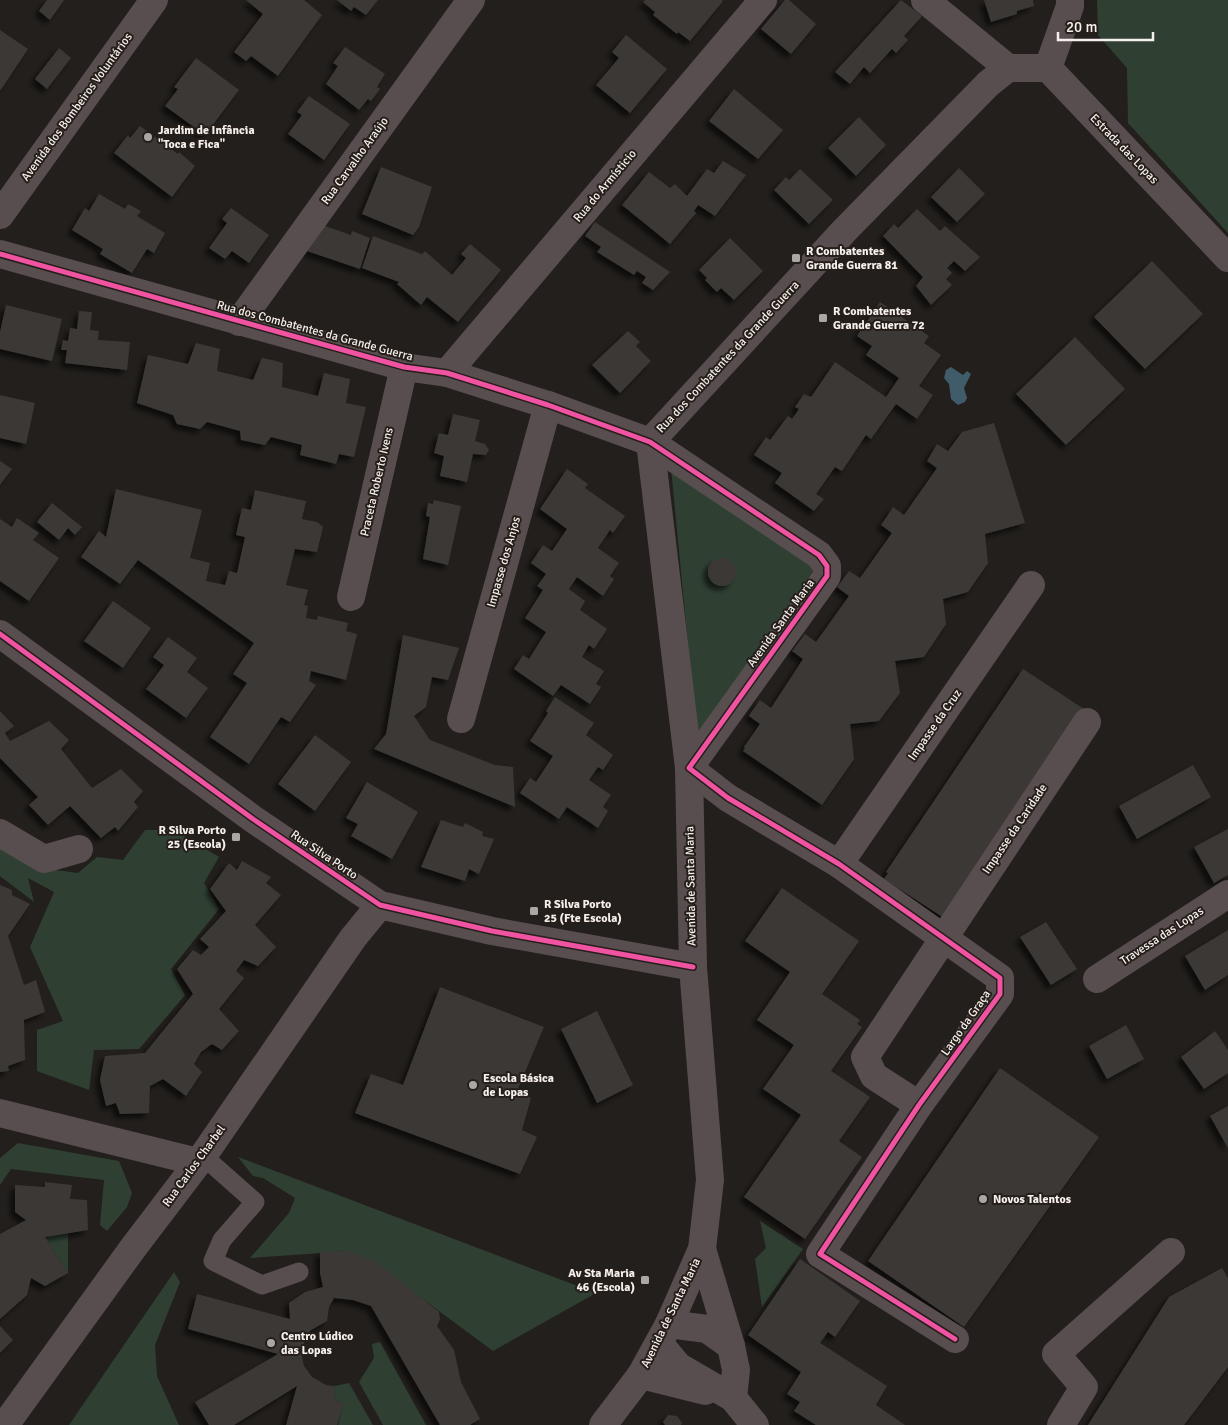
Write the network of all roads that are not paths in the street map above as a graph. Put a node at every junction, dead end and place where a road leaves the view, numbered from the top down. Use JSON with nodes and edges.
{"nodes":[{"id":1,"x":154,"y":0,"type":"edge"},
{"id":2,"x":471,"y":0,"type":"edge"},
{"id":3,"x":763,"y":0,"type":"edge"},
{"id":4,"x":925,"y":0,"type":"edge"},
{"id":5,"x":1070,"y":0,"type":"edge"},
{"id":6,"x":1008,"y":68,"type":"junction"},
{"id":7,"x":1048,"y":68,"type":"junction"},
{"id":8,"x":0,"y":215,"type":"edge"},
{"id":9,"x":0,"y":254,"type":"edge"},
{"id":10,"x":1228,"y":258,"type":"edge"},
{"id":11,"x":239,"y":322,"type":"junction"},
{"id":12,"x":404,"y":367,"type":"junction"},
{"id":13,"x":447,"y":373,"type":"junction"},
{"id":14,"x":548,"y":405,"type":"junction"},
{"id":15,"x":650,"y":442,"type":"junction"},
{"id":16,"x":1031,"y":585,"type":"dead end"},
{"id":17,"x":351,"y":597,"type":"dead end"},
{"id":18,"x":0,"y":634,"type":"edge"},
{"id":19,"x":461,"y":719,"type":"dead end"},
{"id":20,"x":1086,"y":722,"type":"dead end"},
{"id":21,"x":689,"y":768,"type":"junction"},
{"id":22,"x":0,"y":833,"type":"edge"},
{"id":23,"x":79,"y":849,"type":"dead end"},
{"id":24,"x":839,"y":864,"type":"junction"},
{"id":25,"x":1228,"y":894,"type":"edge"},
{"id":26,"x":380,"y":905,"type":"junction"},
{"id":27,"x":943,"y":936,"type":"junction"},
{"id":28,"x":693,"y":966,"type":"junction"},
{"id":29,"x":1097,"y":979,"type":"dead end"},
{"id":30,"x":919,"y":1105,"type":"junction"},
{"id":31,"x":0,"y":1113,"type":"edge"},
{"id":32,"x":201,"y":1159,"type":"junction"},
{"id":33,"x":702,"y":1249,"type":"junction"},
{"id":34,"x":1170,"y":1252,"type":"dead end"},
{"id":35,"x":299,"y":1272,"type":"dead end"},
{"id":36,"x":664,"y":1334,"type":"junction"},
{"id":37,"x":955,"y":1340,"type":"dead end"},
{"id":38,"x":731,"y":1346,"type":"junction"},
{"id":39,"x":641,"y":1375,"type":"junction"},
{"id":40,"x":733,"y":1398,"type":"junction"},
{"id":41,"x":5,"y":1425,"type":"edge"},
{"id":42,"x":603,"y":1425,"type":"edge"},
{"id":43,"x":755,"y":1425,"type":"edge"},
{"id":44,"x":1061,"y":1425,"type":"edge"}],
"edges":[{"from":1,"to":8,"type":"street","name":"Avenida dos Bombeiros Voluntários"},
{"from":2,"to":11,"type":"street","name":"Rua Carvalho Araújo"},
{"from":3,"to":13,"type":"street","name":"Rua do Armísticio"},
{"from":4,"to":6,"type":"street"},
{"from":5,"to":7,"type":"street"},
{"from":6,"to":7,"type":"street"},
{"from":6,"to":15,"type":"street","name":"Rua dos Combatentes da Grande Guerra"},
{"from":7,"to":10,"type":"street","name":"Estrada das Lopas"},
{"from":9,"to":11,"type":"street","name":"Rua dos Combatentes da Grande Guerra"},
{"from":11,"to":12,"type":"street","name":"Rua dos Combatentes da Grande Guerra"},
{"from":12,"to":13,"type":"street","name":"Rua dos Combatentes da Grande Guerra"},
{"from":12,"to":17,"type":"street","name":"Praceta Roberto Ivens"},
{"from":13,"to":14,"type":"street","name":"Rua dos Combatentes da Grande Guerra"},
{"from":14,"to":15,"type":"street","name":"Rua dos Combatentes da Grande Guerra"},
{"from":14,"to":19,"type":"street","name":"Impasse dos Anjos"},
{"from":15,"to":21,"type":"street","name":"Avenida de Santa Maria"},
{"from":15,"to":21,"type":"street","name":"Avenida Santa Maria"},
{"from":16,"to":24,"type":"street","name":"Impasse da Cruz"},
{"from":18,"to":26,"type":"street","name":"Rua Silva Porto"},
{"from":20,"to":27,"type":"street","name":"Impasse da Caridade"},
{"from":21,"to":24,"type":"street","name":"Largo da Graça"},
{"from":21,"to":28,"type":"street","name":"Avenida de Santa Maria"},
{"from":22,"to":23,"type":"street"},
{"from":24,"to":27,"type":"street","name":"Largo da Graça"},
{"from":25,"to":29,"type":"street","name":"Travessa das Lopas"},
{"from":26,"to":28,"type":"street","name":"Rua Silva Porto"},
{"from":26,"to":32,"type":"street","name":"Rua Carlos Charbel"},
{"from":27,"to":30,"type":"street"},
{"from":27,"to":30,"type":"street","name":"Largo da Graça"},
{"from":28,"to":33,"type":"street","name":"Avenida de Santa Maria"},
{"from":30,"to":37,"type":"street","name":"Largo da Graça"},
{"from":31,"to":32,"type":"street"},
{"from":32,"to":35,"type":"lane"},
{"from":32,"to":41,"type":"street","name":"Rua Carlos Charbel"},
{"from":33,"to":36,"type":"street","name":"Avenida de Santa Maria"},
{"from":33,"to":38,"type":"street"},
{"from":34,"to":44,"type":"street"},
{"from":36,"to":38,"type":"street"},
{"from":36,"to":39,"type":"street","name":"Avenida de Santa Maria"},
{"from":36,"to":40,"type":"street"},
{"from":38,"to":40,"type":"street"},
{"from":39,"to":40,"type":"street"},
{"from":39,"to":42,"type":"street","name":"Avenida de Santa Maria"},
{"from":40,"to":43,"type":"street"}]}
